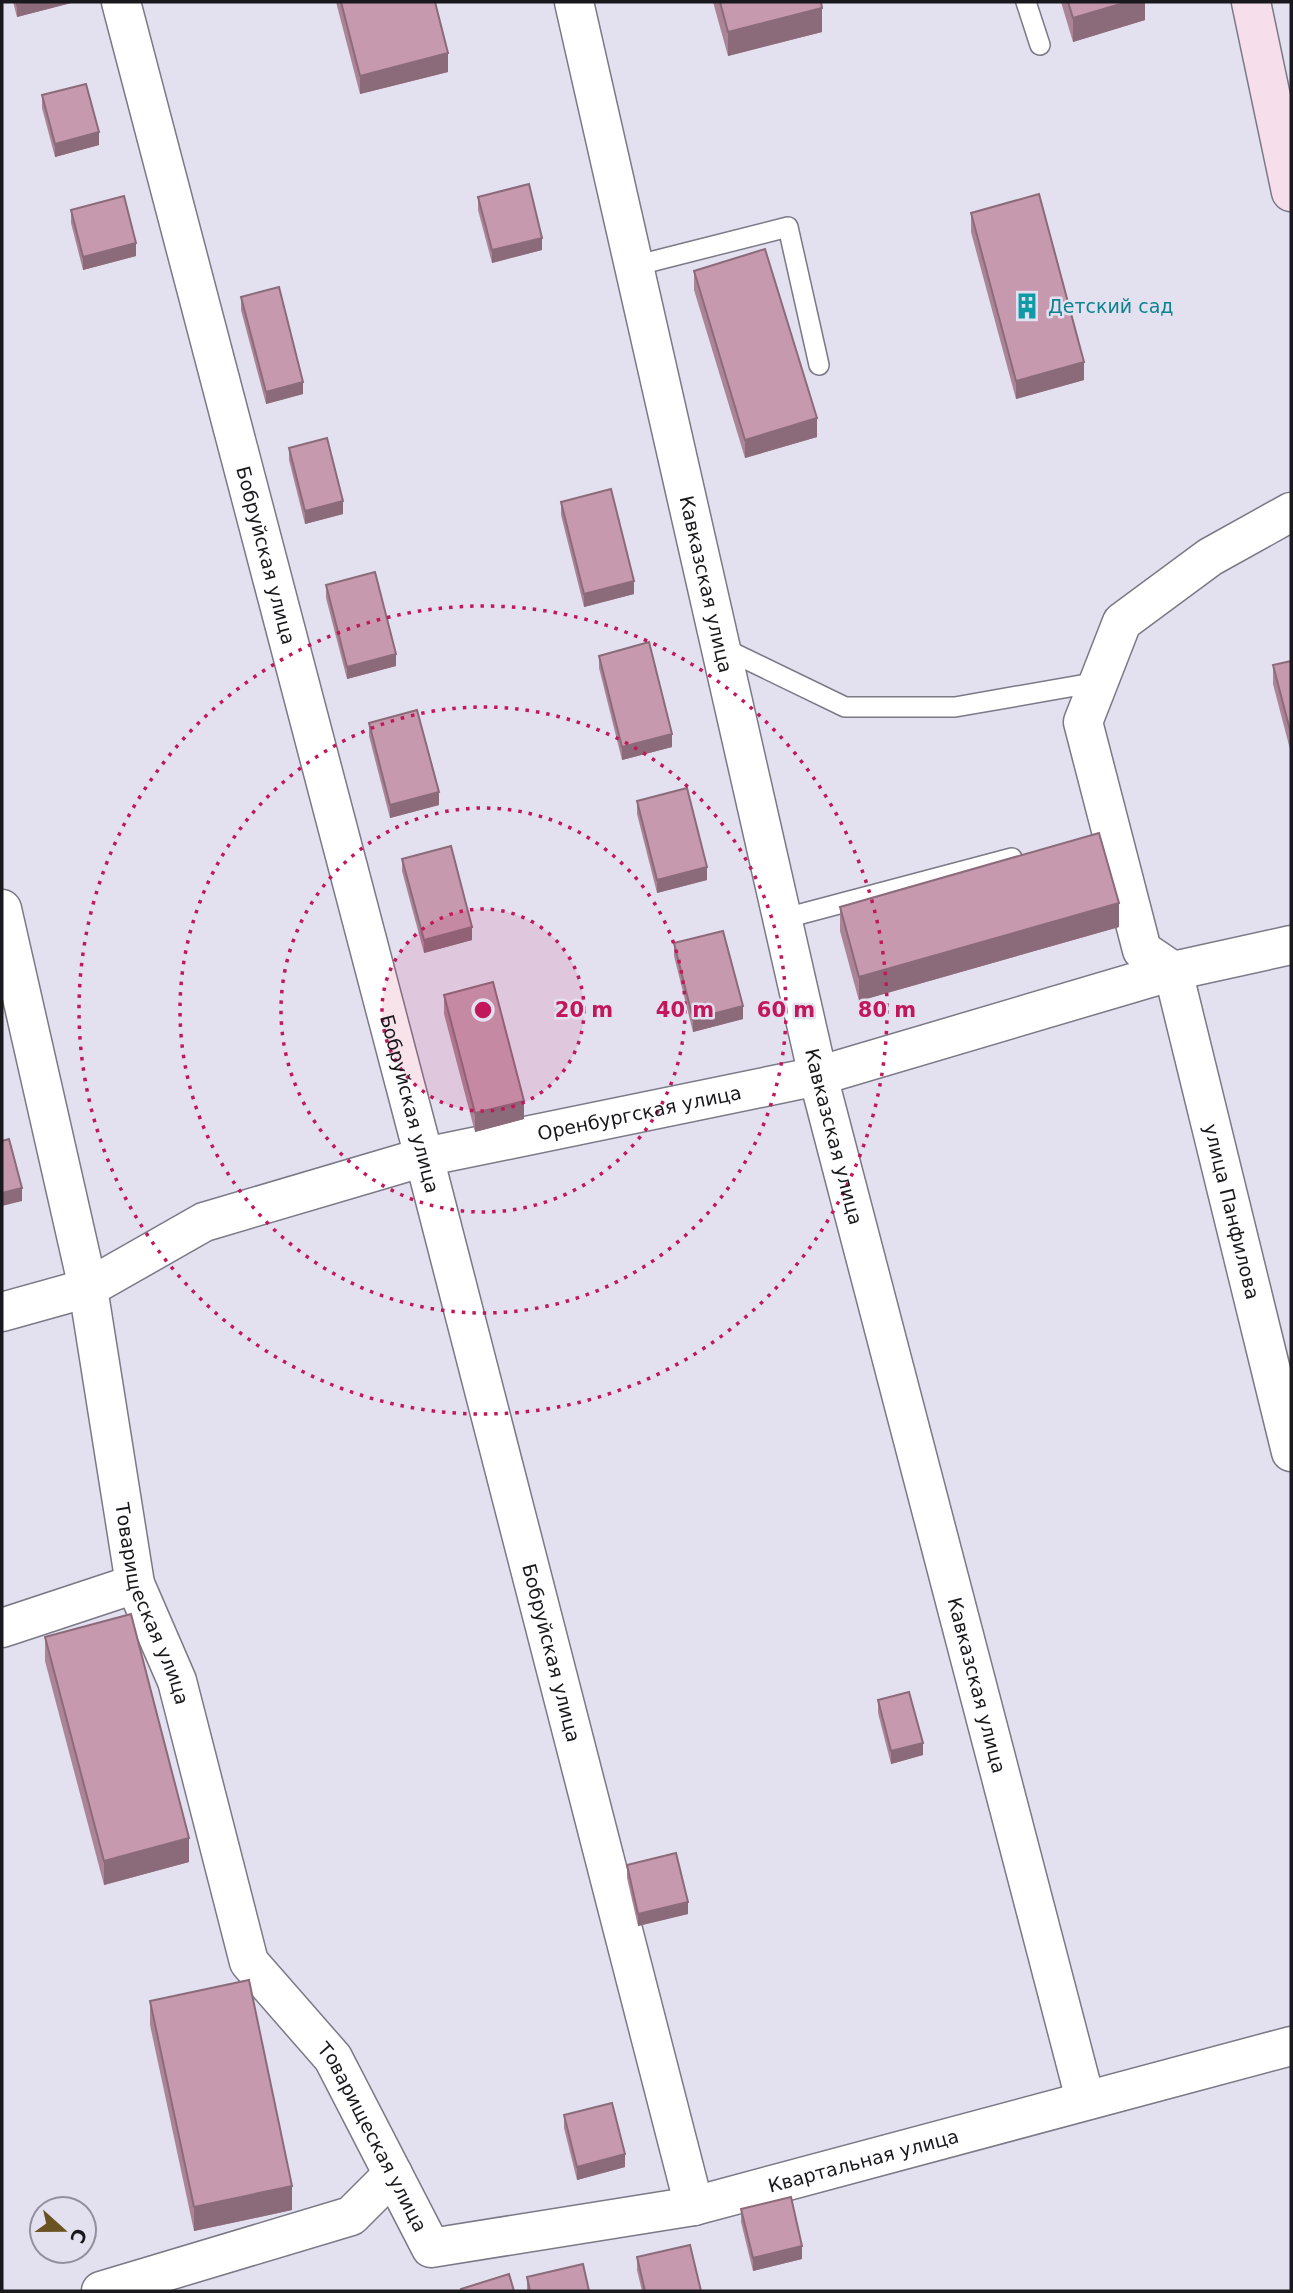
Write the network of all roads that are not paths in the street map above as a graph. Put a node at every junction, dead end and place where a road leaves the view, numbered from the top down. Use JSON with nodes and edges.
{"nodes":[{"id":1,"x":121,"y":2,"type":"edge"},
{"id":2,"x":574,"y":2,"type":"edge"},
{"id":3,"x":1026,"y":2,"type":"edge"},
{"id":4,"x":1251,"y":2,"type":"edge"},
{"id":5,"x":1040,"y":45,"type":"dead end"},
{"id":6,"x":1291,"y":192,"type":"edge"},
{"id":7,"x":634,"y":266,"type":"junction"},
{"id":8,"x":819,"y":365,"type":"dead end"},
{"id":9,"x":1291,"y":512,"type":"edge"},
{"id":10,"x":721,"y":648,"type":"junction"},
{"id":11,"x":1098,"y":682,"type":"junction"},
{"id":12,"x":1032,"y":853,"type":"edge"},
{"id":13,"x":2,"y":909,"type":"edge"},
{"id":14,"x":782,"y":919,"type":"junction"},
{"id":15,"x":1291,"y":945,"type":"edge"},
{"id":16,"x":1173,"y":971,"type":"junction"},
{"id":17,"x":818,"y":1076,"type":"junction"},
{"id":18,"x":424,"y":1157,"type":"junction"},
{"id":19,"x":88,"y":1288,"type":"junction"},
{"id":20,"x":2,"y":1311,"type":"edge"},
{"id":21,"x":1291,"y":1452,"type":"edge"},
{"id":22,"x":135,"y":1584,"type":"junction"},
{"id":23,"x":2,"y":1628,"type":"edge"},
{"id":24,"x":1291,"y":2046,"type":"edge"},
{"id":25,"x":1084,"y":2099,"type":"junction"},
{"id":26,"x":393,"y":2174,"type":"junction"},
{"id":27,"x":694,"y":2206,"type":"junction"},
{"id":28,"x":431,"y":2248,"type":"joint"},
{"id":29,"x":101,"y":2291,"type":"edge"}],
"edges":[{"from":1,"to":18,"type":"street","name":"Бобруйская улица"},
{"from":2,"to":7,"type":"street","name":"Кавказская улица"},
{"from":3,"to":5,"type":"lane"},
{"from":4,"to":6,"type":"main road"},
{"from":7,"to":8,"type":"lane"},
{"from":7,"to":10,"type":"street","name":"Кавказская улица"},
{"from":9,"to":11,"type":"street"},
{"from":10,"to":11,"type":"lane"},
{"from":10,"to":14,"type":"street","name":"Кавказская улица"},
{"from":11,"to":16,"type":"street"},
{"from":12,"to":14,"type":"lane"},
{"from":13,"to":19,"type":"street","name":"Товарищеская улица"},
{"from":14,"to":17,"type":"street","name":"Кавказская улица"},
{"from":15,"to":16,"type":"street","name":"Оренбургская улица"},
{"from":16,"to":17,"type":"street","name":"Оренбургская улица"},
{"from":16,"to":21,"type":"street","name":"улица Панфилова"},
{"from":17,"to":18,"type":"street","name":"Оренбургская улица"},
{"from":17,"to":25,"type":"street","name":"Кавказская улица"},
{"from":18,"to":19,"type":"street","name":"Оренбургская улица"},
{"from":18,"to":27,"type":"street","name":"Бобруйская улица"},
{"from":19,"to":20,"type":"street","name":"Оренбургская улица"},
{"from":19,"to":22,"type":"street","name":"Товарищеская улица"},
{"from":22,"to":23,"type":"street"},
{"from":22,"to":26,"type":"street","name":"Товарищеская улица"},
{"from":24,"to":25,"type":"street","name":"Квартальная улица"},
{"from":25,"to":27,"type":"street","name":"Квартальная улица"},
{"from":26,"to":28,"type":"street","name":"Товарищеская улица"},
{"from":26,"to":29,"type":"street"},
{"from":27,"to":28,"type":"street","name":"Квартальная улица"}]}
